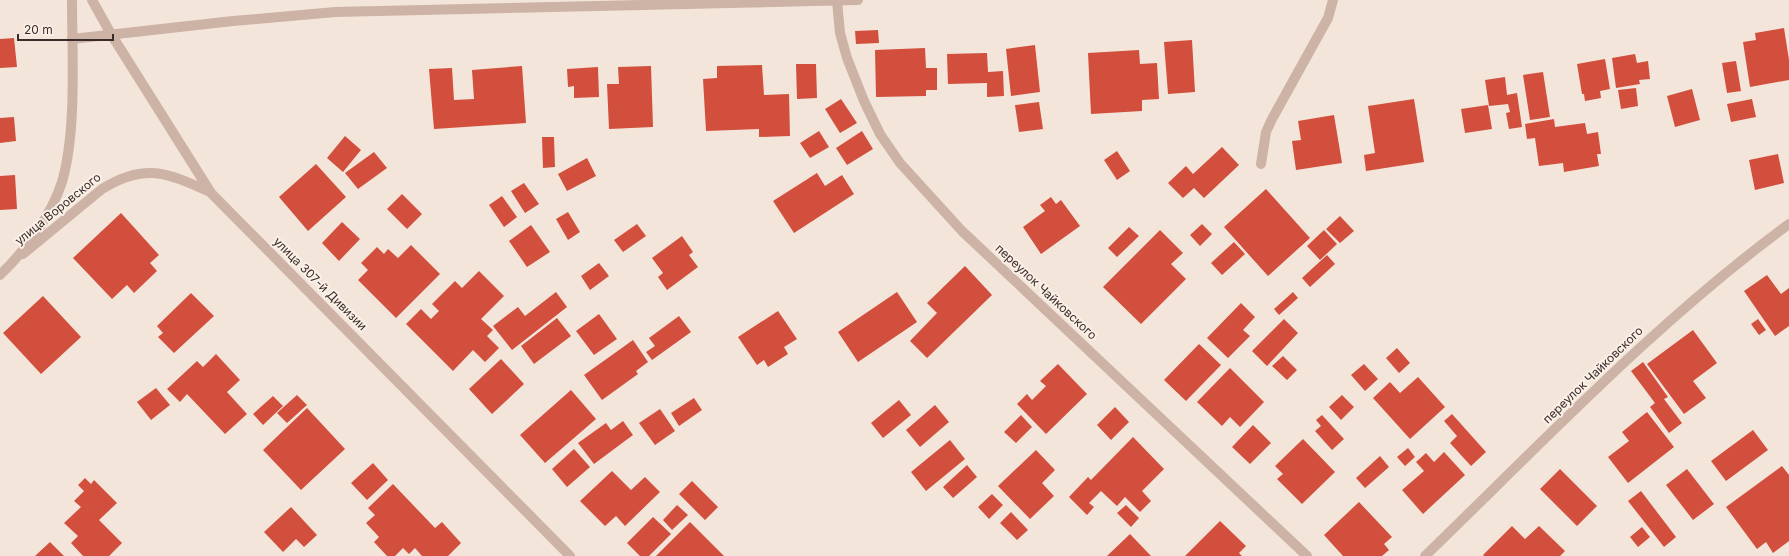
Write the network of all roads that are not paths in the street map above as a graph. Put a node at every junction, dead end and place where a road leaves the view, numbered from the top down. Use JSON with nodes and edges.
{"nodes":[{"id":1,"x":72,"y":0,"type":"edge"},
{"id":2,"x":92,"y":0,"type":"edge"},
{"id":3,"x":858,"y":0,"type":"edge"},
{"id":4,"x":1333,"y":0,"type":"edge"},
{"id":5,"x":837,"y":1,"type":"edge"},
{"id":6,"x":111,"y":34,"type":"junction"},
{"id":7,"x":72,"y":39,"type":"junction"},
{"id":8,"x":1261,"y":164,"type":"dead end"},
{"id":9,"x":211,"y":193,"type":"junction"},
{"id":10,"x":1789,"y":224,"type":"edge"},
{"id":11,"x":14,"y":262,"type":"junction"},
{"id":12,"x":0,"y":275,"type":"edge"},
{"id":13,"x":570,"y":556,"type":"edge"},
{"id":14,"x":1307,"y":556,"type":"edge"},
{"id":15,"x":1425,"y":556,"type":"edge"}],
"edges":[{"from":1,"to":7,"type":"street","name":"улица Воровского"},
{"from":2,"to":6,"type":"street","name":"улица 307-й Дивизии"},
{"from":3,"to":5,"type":"street"},
{"from":4,"to":8,"type":"street"},
{"from":5,"to":6,"type":"street"},
{"from":5,"to":14,"type":"street","name":"переулок Чайковского"},
{"from":6,"to":7,"type":"street"},
{"from":6,"to":9,"type":"street","name":"улица 307-й Дивизии"},
{"from":7,"to":11,"type":"street","name":"улица Воровского"},
{"from":9,"to":11,"type":"street","name":"улица Воровского"},
{"from":9,"to":13,"type":"street","name":"улица 307-й Дивизии"},
{"from":10,"to":15,"type":"street","name":"переулок Чайковского"},
{"from":11,"to":12,"type":"street","name":"улица Воровского"}]}
